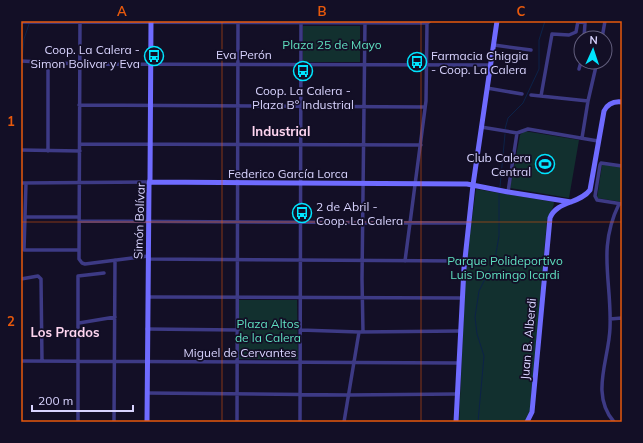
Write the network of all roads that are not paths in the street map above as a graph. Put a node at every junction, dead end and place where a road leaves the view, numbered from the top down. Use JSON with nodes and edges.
{"nodes":[{"id":1,"x":497,"y":21,"type":"edge"},
{"id":2,"x":578,"y":21,"type":"edge"},
{"id":3,"x":21,"y":22,"type":"edge"},
{"id":4,"x":80,"y":22,"type":"edge"},
{"id":5,"x":151,"y":22,"type":"edge"},
{"id":6,"x":238,"y":22,"type":"edge"},
{"id":7,"x":301,"y":22,"type":"edge"},
{"id":8,"x":364,"y":22,"type":"edge"},
{"id":9,"x":428,"y":22,"type":"edge"},
{"id":10,"x":585,"y":30,"type":"edge"},
{"id":11,"x":494,"y":45,"type":"junction"},
{"id":12,"x":531,"y":50,"type":"dead end"},
{"id":13,"x":21,"y":61,"type":"edge"},
{"id":14,"x":48,"y":63,"type":"junction"},
{"id":15,"x":79,"y":64,"type":"junction"},
{"id":16,"x":150,"y":64,"type":"junction"},
{"id":17,"x":238,"y":64,"type":"junction"},
{"id":18,"x":301,"y":64,"type":"junction"},
{"id":19,"x":364,"y":64,"type":"junction"},
{"id":20,"x":426,"y":65,"type":"junction"},
{"id":21,"x":490,"y":65,"type":"junction"},
{"id":22,"x":595,"y":70,"type":"edge"},
{"id":23,"x":487,"y":88,"type":"junction"},
{"id":24,"x":522,"y":94,"type":"dead end"},
{"id":25,"x":531,"y":95,"type":"dead end"},
{"id":26,"x":541,"y":96,"type":"junction"},
{"id":27,"x":588,"y":101,"type":"junction"},
{"id":28,"x":622,"y":102,"type":"edge"},
{"id":29,"x":79,"y":106,"type":"junction"},
{"id":30,"x":150,"y":106,"type":"junction"},
{"id":31,"x":238,"y":106,"type":"junction"},
{"id":32,"x":301,"y":106,"type":"junction"},
{"id":33,"x":364,"y":106,"type":"junction"},
{"id":34,"x":425,"y":107,"type":"junction"},
{"id":35,"x":482,"y":127,"type":"junction"},
{"id":36,"x":517,"y":133,"type":"junction"},
{"id":37,"x":582,"y":138,"type":"junction"},
{"id":38,"x":598,"y":141,"type":"junction"},
{"id":39,"x":150,"y":143,"type":"junction"},
{"id":40,"x":80,"y":144,"type":"junction"},
{"id":41,"x":238,"y":144,"type":"junction"},
{"id":42,"x":300,"y":144,"type":"junction"},
{"id":43,"x":363,"y":144,"type":"junction"},
{"id":44,"x":420,"y":144,"type":"junction"},
{"id":45,"x":21,"y":150,"type":"edge"},
{"id":46,"x":48,"y":151,"type":"junction"},
{"id":47,"x":80,"y":151,"type":"junction"},
{"id":48,"x":622,"y":166,"type":"edge"},
{"id":49,"x":150,"y":182,"type":"junction"},
{"id":50,"x":21,"y":183,"type":"edge"},
{"id":51,"x":26,"y":183,"type":"junction"},
{"id":52,"x":79,"y":183,"type":"junction"},
{"id":53,"x":238,"y":183,"type":"junction"},
{"id":54,"x":301,"y":183,"type":"junction"},
{"id":55,"x":363,"y":183,"type":"junction"},
{"id":56,"x":416,"y":183,"type":"junction"},
{"id":57,"x":474,"y":185,"type":"junction"},
{"id":58,"x":508,"y":192,"type":"junction"},
{"id":59,"x":552,"y":199,"type":"junction"},
{"id":60,"x":571,"y":202,"type":"junction"},
{"id":61,"x":621,"y":204,"type":"edge"},
{"id":62,"x":553,"y":212,"type":"junction"},
{"id":63,"x":25,"y":217,"type":"junction"},
{"id":64,"x":79,"y":219,"type":"junction"},
{"id":65,"x":148,"y":221,"type":"junction"},
{"id":66,"x":238,"y":222,"type":"junction"},
{"id":67,"x":300,"y":222,"type":"junction"},
{"id":68,"x":363,"y":222,"type":"junction"},
{"id":69,"x":410,"y":222,"type":"junction"},
{"id":70,"x":469,"y":223,"type":"junction"},
{"id":71,"x":79,"y":250,"type":"junction"},
{"id":72,"x":148,"y":258,"type":"junction"},
{"id":73,"x":114,"y":260,"type":"junction"},
{"id":74,"x":238,"y":260,"type":"junction"},
{"id":75,"x":300,"y":260,"type":"junction"},
{"id":76,"x":362,"y":260,"type":"junction"},
{"id":77,"x":405,"y":260,"type":"junction"},
{"id":78,"x":464,"y":261,"type":"junction"},
{"id":79,"x":104,"y":273,"type":"dead end"},
{"id":80,"x":21,"y":278,"type":"edge"},
{"id":81,"x":148,"y":297,"type":"junction"},
{"id":82,"x":238,"y":298,"type":"junction"},
{"id":83,"x":300,"y":298,"type":"junction"},
{"id":84,"x":462,"y":298,"type":"junction"},
{"id":85,"x":363,"y":299,"type":"junction"},
{"id":86,"x":115,"y":317,"type":"junction"},
{"id":87,"x":622,"y":318,"type":"edge"},
{"id":88,"x":610,"y":319,"type":"junction"},
{"id":89,"x":79,"y":323,"type":"junction"},
{"id":90,"x":147,"y":329,"type":"junction"},
{"id":91,"x":238,"y":330,"type":"junction"},
{"id":92,"x":300,"y":330,"type":"junction"},
{"id":93,"x":460,"y":331,"type":"junction"},
{"id":94,"x":361,"y":332,"type":"junction"},
{"id":95,"x":21,"y":361,"type":"edge"},
{"id":96,"x":42,"y":361,"type":"junction"},
{"id":97,"x":78,"y":361,"type":"junction"},
{"id":98,"x":114,"y":361,"type":"junction"},
{"id":99,"x":147,"y":361,"type":"junction"},
{"id":100,"x":238,"y":362,"type":"junction"},
{"id":101,"x":300,"y":362,"type":"junction"},
{"id":102,"x":459,"y":363,"type":"junction"},
{"id":103,"x":354,"y":364,"type":"junction"},
{"id":104,"x":147,"y":393,"type":"junction"},
{"id":105,"x":238,"y":394,"type":"junction"},
{"id":106,"x":300,"y":394,"type":"junction"},
{"id":107,"x":457,"y":394,"type":"junction"},
{"id":108,"x":348,"y":395,"type":"junction"},
{"id":109,"x":78,"y":422,"type":"edge"},
{"id":110,"x":114,"y":422,"type":"edge"},
{"id":111,"x":147,"y":422,"type":"edge"},
{"id":112,"x":237,"y":422,"type":"edge"},
{"id":113,"x":300,"y":422,"type":"edge"},
{"id":114,"x":344,"y":422,"type":"edge"},
{"id":115,"x":456,"y":422,"type":"edge"},
{"id":116,"x":527,"y":422,"type":"edge"},
{"id":117,"x":614,"y":422,"type":"edge"}],
"edges":[{"from":1,"to":11,"type":"street"},
{"from":2,"to":10,"type":"street"},
{"from":2,"to":26,"type":"street"},
{"from":3,"to":4,"type":"street"},
{"from":4,"to":5,"type":"street"},
{"from":4,"to":15,"type":"street"},
{"from":5,"to":6,"type":"street"},
{"from":5,"to":16,"type":"street","name":"Simón Bolívar"},
{"from":6,"to":7,"type":"street"},
{"from":6,"to":17,"type":"street"},
{"from":7,"to":8,"type":"street"},
{"from":7,"to":18,"type":"street"},
{"from":8,"to":9,"type":"street"},
{"from":8,"to":19,"type":"street"},
{"from":9,"to":20,"type":"street"},
{"from":11,"to":12,"type":"street"},
{"from":11,"to":21,"type":"street"},
{"from":13,"to":14,"type":"street","name":"Eva Perón"},
{"from":14,"to":15,"type":"street","name":"Eva Perón"},
{"from":14,"to":46,"type":"street"},
{"from":15,"to":16,"type":"street","name":"Eva Perón"},
{"from":15,"to":29,"type":"street"},
{"from":16,"to":17,"type":"street","name":"Eva Perón"},
{"from":16,"to":30,"type":"street","name":"Simón Bolívar"},
{"from":17,"to":18,"type":"street","name":"Eva Perón"},
{"from":17,"to":31,"type":"street"},
{"from":18,"to":19,"type":"street","name":"Eva Perón"},
{"from":18,"to":32,"type":"street"},
{"from":19,"to":20,"type":"street","name":"Eva Perón"},
{"from":19,"to":33,"type":"street"},
{"from":20,"to":21,"type":"street","name":"Eva Perón"},
{"from":20,"to":34,"type":"street"},
{"from":21,"to":23,"type":"street"},
{"from":22,"to":27,"type":"street"},
{"from":23,"to":24,"type":"street"},
{"from":23,"to":35,"type":"street"},
{"from":25,"to":26,"type":"street"},
{"from":26,"to":27,"type":"street"},
{"from":27,"to":37,"type":"street"},
{"from":28,"to":38,"type":"street"},
{"from":29,"to":30,"type":"street"},
{"from":29,"to":40,"type":"street"},
{"from":30,"to":31,"type":"street"},
{"from":30,"to":39,"type":"street","name":"Simón Bolívar"},
{"from":31,"to":32,"type":"street"},
{"from":31,"to":41,"type":"street"},
{"from":32,"to":33,"type":"street"},
{"from":32,"to":42,"type":"street"},
{"from":33,"to":34,"type":"street"},
{"from":33,"to":43,"type":"street"},
{"from":34,"to":44,"type":"street"},
{"from":35,"to":36,"type":"street"},
{"from":35,"to":57,"type":"street"},
{"from":36,"to":37,"type":"street"},
{"from":36,"to":58,"type":"street"},
{"from":37,"to":38,"type":"street"},
{"from":38,"to":60,"type":"street"},
{"from":39,"to":40,"type":"street"},
{"from":39,"to":41,"type":"street"},
{"from":39,"to":49,"type":"street","name":"Simón Bolívar"},
{"from":40,"to":47,"type":"street"},
{"from":41,"to":42,"type":"street"},
{"from":41,"to":53,"type":"street"},
{"from":42,"to":43,"type":"street"},
{"from":42,"to":54,"type":"street"},
{"from":43,"to":44,"type":"street"},
{"from":43,"to":55,"type":"street"},
{"from":44,"to":56,"type":"street"},
{"from":45,"to":46,"type":"street"},
{"from":46,"to":47,"type":"street"},
{"from":47,"to":52,"type":"street"},
{"from":48,"to":61,"type":"street"},
{"from":49,"to":52,"type":"street","name":"Federico García Lorca"},
{"from":49,"to":53,"type":"street","name":"Federico García Lorca"},
{"from":49,"to":65,"type":"street","name":"Simón Bolívar"},
{"from":50,"to":51,"type":"street","name":"Federico García Lorca"},
{"from":51,"to":52,"type":"street","name":"Federico García Lorca"},
{"from":51,"to":63,"type":"street"},
{"from":52,"to":64,"type":"street"},
{"from":53,"to":54,"type":"street","name":"Federico García Lorca"},
{"from":53,"to":66,"type":"street"},
{"from":54,"to":55,"type":"street","name":"Federico García Lorca"},
{"from":54,"to":67,"type":"street"},
{"from":55,"to":56,"type":"street","name":"Federico García Lorca"},
{"from":55,"to":68,"type":"street"},
{"from":56,"to":57,"type":"street","name":"Federico García Lorca"},
{"from":56,"to":69,"type":"street"},
{"from":57,"to":58,"type":"street","name":"Federico García Lorca"},
{"from":57,"to":70,"type":"street"},
{"from":58,"to":59,"type":"street","name":"Federico García Lorca"},
{"from":59,"to":60,"type":"street","name":"Federico García Lorca"},
{"from":59,"to":62,"type":"street"},
{"from":60,"to":62,"type":"street"},
{"from":61,"to":88,"type":"street"},
{"from":62,"to":116,"type":"street","name":"Juan B. Alberdi"},
{"from":63,"to":64,"type":"street"},
{"from":63,"to":71,"type":"street"},
{"from":64,"to":65,"type":"street"},
{"from":64,"to":71,"type":"street"},
{"from":65,"to":66,"type":"street"},
{"from":65,"to":72,"type":"street","name":"Simón Bolívar"},
{"from":66,"to":67,"type":"street"},
{"from":66,"to":74,"type":"street"},
{"from":67,"to":68,"type":"street"},
{"from":67,"to":75,"type":"street"},
{"from":68,"to":69,"type":"street"},
{"from":68,"to":76,"type":"street"},
{"from":69,"to":70,"type":"street"},
{"from":69,"to":77,"type":"street"},
{"from":70,"to":78,"type":"street"},
{"from":71,"to":73,"type":"street"},
{"from":72,"to":73,"type":"street"},
{"from":72,"to":74,"type":"street"},
{"from":72,"to":81,"type":"street","name":"Simón Bolívar"},
{"from":73,"to":86,"type":"street"},
{"from":74,"to":75,"type":"street"},
{"from":74,"to":82,"type":"street"},
{"from":75,"to":76,"type":"street"},
{"from":75,"to":83,"type":"street"},
{"from":76,"to":77,"type":"street"},
{"from":76,"to":85,"type":"street"},
{"from":77,"to":78,"type":"street"},
{"from":78,"to":84,"type":"street"},
{"from":79,"to":89,"type":"street"},
{"from":80,"to":96,"type":"street"},
{"from":81,"to":82,"type":"street"},
{"from":81,"to":90,"type":"street","name":"Simón Bolívar"},
{"from":82,"to":83,"type":"street"},
{"from":82,"to":91,"type":"street"},
{"from":83,"to":85,"type":"street"},
{"from":83,"to":92,"type":"street"},
{"from":84,"to":85,"type":"street"},
{"from":84,"to":93,"type":"street"},
{"from":85,"to":94,"type":"street"},
{"from":86,"to":89,"type":"street"},
{"from":86,"to":98,"type":"street"},
{"from":87,"to":88,"type":"street"},
{"from":88,"to":117,"type":"street"},
{"from":89,"to":97,"type":"street"},
{"from":90,"to":91,"type":"street"},
{"from":90,"to":99,"type":"street","name":"Simón Bolívar"},
{"from":91,"to":100,"type":"street"},
{"from":92,"to":94,"type":"street"},
{"from":92,"to":101,"type":"street"},
{"from":93,"to":94,"type":"street"},
{"from":93,"to":102,"type":"street"},
{"from":94,"to":103,"type":"street"},
{"from":95,"to":96,"type":"street","name":"Miguel de Cervantes"},
{"from":96,"to":97,"type":"street","name":"Miguel de Cervantes"},
{"from":97,"to":98,"type":"street","name":"Miguel de Cervantes"},
{"from":97,"to":109,"type":"street"},
{"from":98,"to":99,"type":"street","name":"Miguel de Cervantes"},
{"from":98,"to":110,"type":"street"},
{"from":99,"to":100,"type":"street","name":"Miguel de Cervantes"},
{"from":99,"to":104,"type":"street","name":"Simón Bolívar"},
{"from":100,"to":101,"type":"street","name":"Miguel de Cervantes"},
{"from":100,"to":105,"type":"street"},
{"from":101,"to":103,"type":"street","name":"Miguel de Cervantes"},
{"from":101,"to":106,"type":"street"},
{"from":102,"to":103,"type":"street","name":"Miguel de Cervantes"},
{"from":102,"to":107,"type":"street"},
{"from":103,"to":108,"type":"street"},
{"from":104,"to":105,"type":"street"},
{"from":104,"to":111,"type":"street","name":"Simón Bolívar"},
{"from":105,"to":106,"type":"street"},
{"from":105,"to":112,"type":"street"},
{"from":106,"to":108,"type":"street"},
{"from":106,"to":113,"type":"street"},
{"from":107,"to":108,"type":"street"},
{"from":107,"to":115,"type":"street"},
{"from":108,"to":114,"type":"street"}]}
